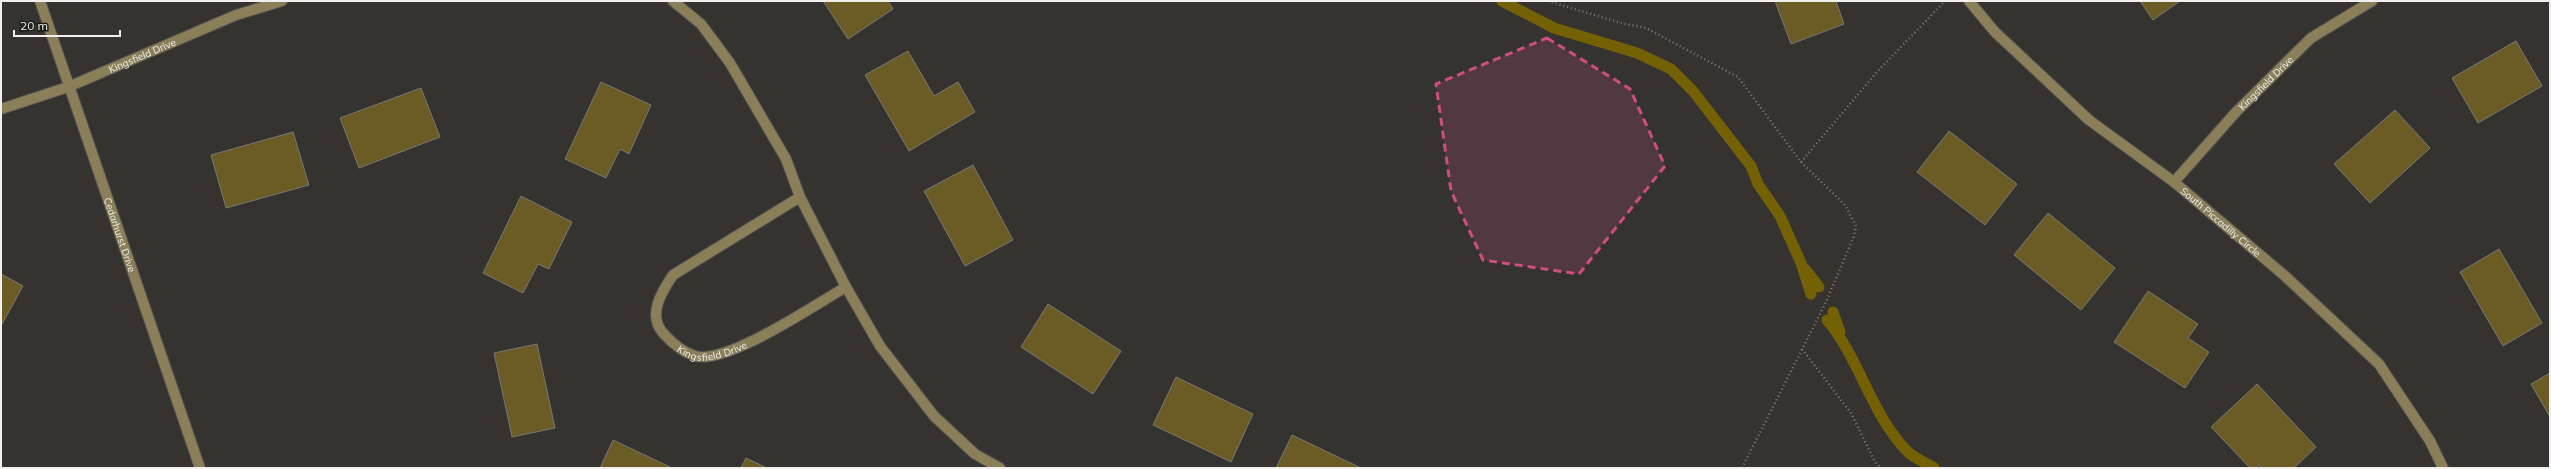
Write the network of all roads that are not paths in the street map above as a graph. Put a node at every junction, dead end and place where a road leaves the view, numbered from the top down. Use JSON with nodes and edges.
{"nodes":[{"id":1,"x":40,"y":1,"type":"edge"},
{"id":2,"x":282,"y":1,"type":"edge"},
{"id":3,"x":673,"y":1,"type":"edge"},
{"id":4,"x":1969,"y":1,"type":"edge"},
{"id":5,"x":2372,"y":1,"type":"edge"},
{"id":6,"x":68,"y":87,"type":"junction"},
{"id":7,"x":1,"y":109,"type":"edge"},
{"id":8,"x":2174,"y":182,"type":"junction"},
{"id":9,"x":800,"y":196,"type":"junction"},
{"id":10,"x":846,"y":287,"type":"junction"},
{"id":11,"x":200,"y":468,"type":"edge"},
{"id":12,"x":1000,"y":468,"type":"edge"},
{"id":13,"x":2443,"y":468,"type":"edge"}],
"edges":[{"from":1,"to":6,"type":"street","name":"Cedarhurst Drive"},
{"from":2,"to":6,"type":"street","name":"Kingsfield Drive"},
{"from":3,"to":9,"type":"street"},
{"from":4,"to":8,"type":"street","name":"South Piccadilly Circle"},
{"from":5,"to":8,"type":"street","name":"Kingsfield Drive"},
{"from":6,"to":7,"type":"street","name":"Kingsfield Drive"},
{"from":6,"to":11,"type":"street","name":"Cedarhurst Drive"},
{"from":8,"to":13,"type":"street","name":"South Piccadilly Circle"},
{"from":9,"to":10,"type":"street"},
{"from":9,"to":10,"type":"street","name":"Kingsfield Drive"},
{"from":10,"to":12,"type":"street"}]}
